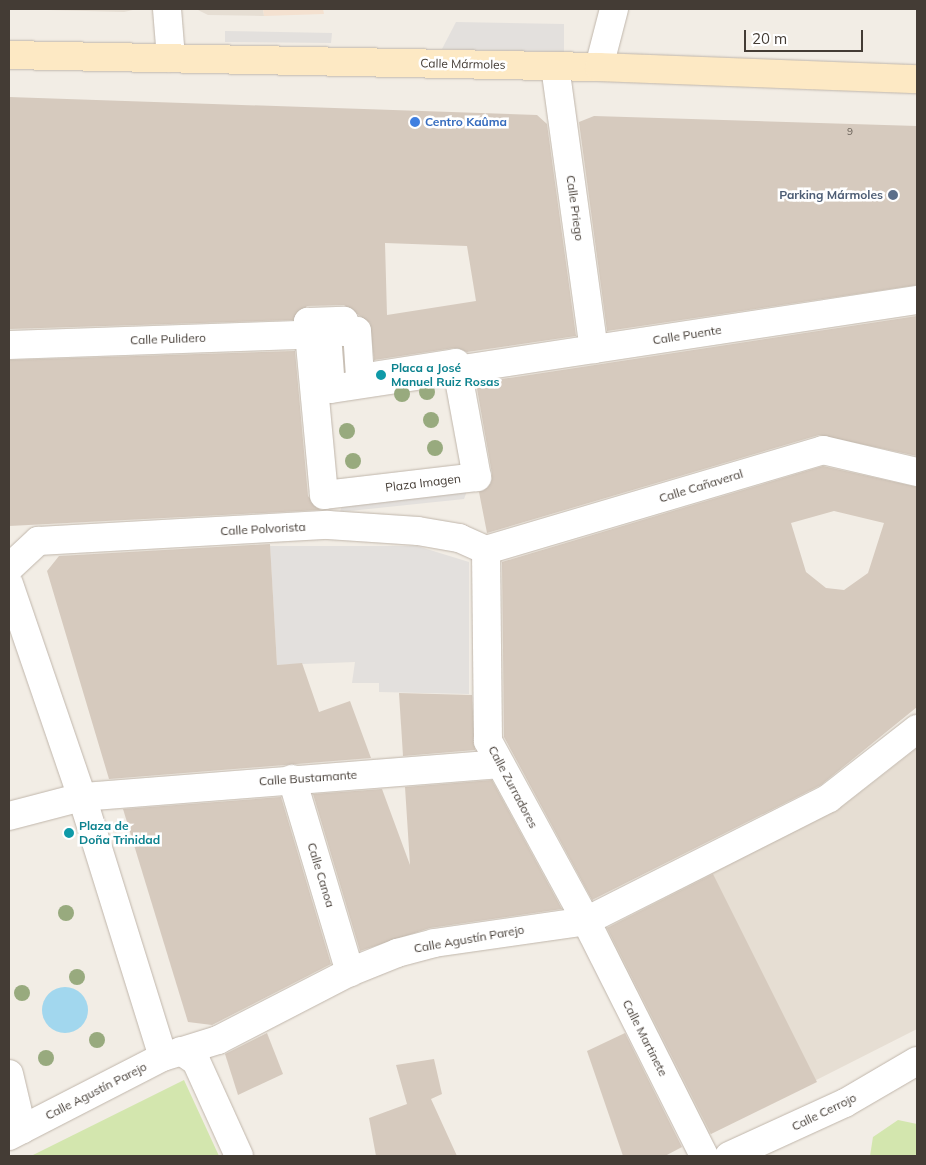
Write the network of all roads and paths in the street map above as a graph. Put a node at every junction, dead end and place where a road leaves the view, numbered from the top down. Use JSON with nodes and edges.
{"nodes":[{"id":1,"x":167,"y":9,"type":"edge"},
{"id":2,"x":614,"y":9,"type":"edge"},
{"id":3,"x":9,"y":55,"type":"edge"},
{"id":4,"x":171,"y":58,"type":"junction"},
{"id":5,"x":556,"y":66,"type":"junction"},
{"id":6,"x":599,"y":67,"type":"junction"},
{"id":7,"x":917,"y":79,"type":"edge"},
{"id":8,"x":917,"y":300,"type":"edge"},
{"id":9,"x":327,"y":334,"type":"joint"},
{"id":10,"x":9,"y":345,"type":"edge"},
{"id":11,"x":594,"y":349,"type":"junction"},
{"id":12,"x":457,"y":370,"type":"junction"},
{"id":13,"x":917,"y":472,"type":"edge"},
{"id":14,"x":486,"y":550,"type":"junction"},
{"id":15,"x":9,"y":568,"type":"edge"},
{"id":16,"x":9,"y":584,"type":"edge"},
{"id":17,"x":917,"y":729,"type":"edge"},
{"id":18,"x":500,"y":764,"type":"junction"},
{"id":19,"x":292,"y":779,"type":"junction"},
{"id":20,"x":82,"y":797,"type":"junction"},
{"id":21,"x":9,"y":816,"type":"edge"},
{"id":22,"x":586,"y":921,"type":"junction"},
{"id":23,"x":350,"y":972,"type":"junction"},
{"id":24,"x":172,"y":1054,"type":"junction"},
{"id":25,"x":917,"y":1061,"type":"edge"},
{"id":26,"x":9,"y":1074,"type":"edge"},
{"id":27,"x":15,"y":1133,"type":"edge"},
{"id":28,"x":239,"y":1156,"type":"edge"},
{"id":29,"x":704,"y":1156,"type":"edge"},
{"id":30,"x":729,"y":1156,"type":"edge"}],
"edges":[{"from":1,"to":4,"type":"street"},
{"from":2,"to":6,"type":"street"},
{"from":3,"to":4,"type":"main road","name":"Calle Mármoles"},
{"from":4,"to":5,"type":"main road","name":"Calle Mármoles"},
{"from":5,"to":6,"type":"main road","name":"Calle Mármoles"},
{"from":5,"to":11,"type":"street","name":"Calle Priego"},
{"from":6,"to":7,"type":"main road","name":"Calle Mármoles"},
{"from":8,"to":11,"type":"street","name":"Calle Puente"},
{"from":9,"to":10,"type":"street","name":"Calle Pulidero"},
{"from":9,"to":12,"type":"street","name":"Calle Puente"},
{"from":11,"to":12,"type":"street","name":"Calle Puente"},
{"from":12,"to":12,"type":"street","name":"Plaza Imagen"},
{"from":13,"to":14,"type":"street","name":"Calle Cañaveral"},
{"from":14,"to":15,"type":"street","name":"Calle Polvorista"},
{"from":14,"to":18,"type":"street","name":"Calle Zurradores"},
{"from":16,"to":20,"type":"street"},
{"from":17,"to":22,"type":"street","name":"Calle Agustín Parejo"},
{"from":18,"to":19,"type":"street","name":"Calle Bustamante"},
{"from":18,"to":22,"type":"street","name":"Calle Zurradores"},
{"from":19,"to":20,"type":"street","name":"Calle Bustamante"},
{"from":19,"to":23,"type":"street","name":"Calle Canoa"},
{"from":20,"to":21,"type":"street","name":"Calle Bustamante"},
{"from":20,"to":24,"type":"street"},
{"from":22,"to":23,"type":"street","name":"Calle Agustín Parejo"},
{"from":22,"to":29,"type":"street","name":"Calle Martinete"},
{"from":23,"to":24,"type":"street","name":"Calle Agustín Parejo"},
{"from":24,"to":27,"type":"street","name":"Calle Agustín Parejo"},
{"from":24,"to":28,"type":"street"},
{"from":25,"to":30,"type":"street","name":"Calle Cerrojo"},
{"from":26,"to":27,"type":"street"}]}
